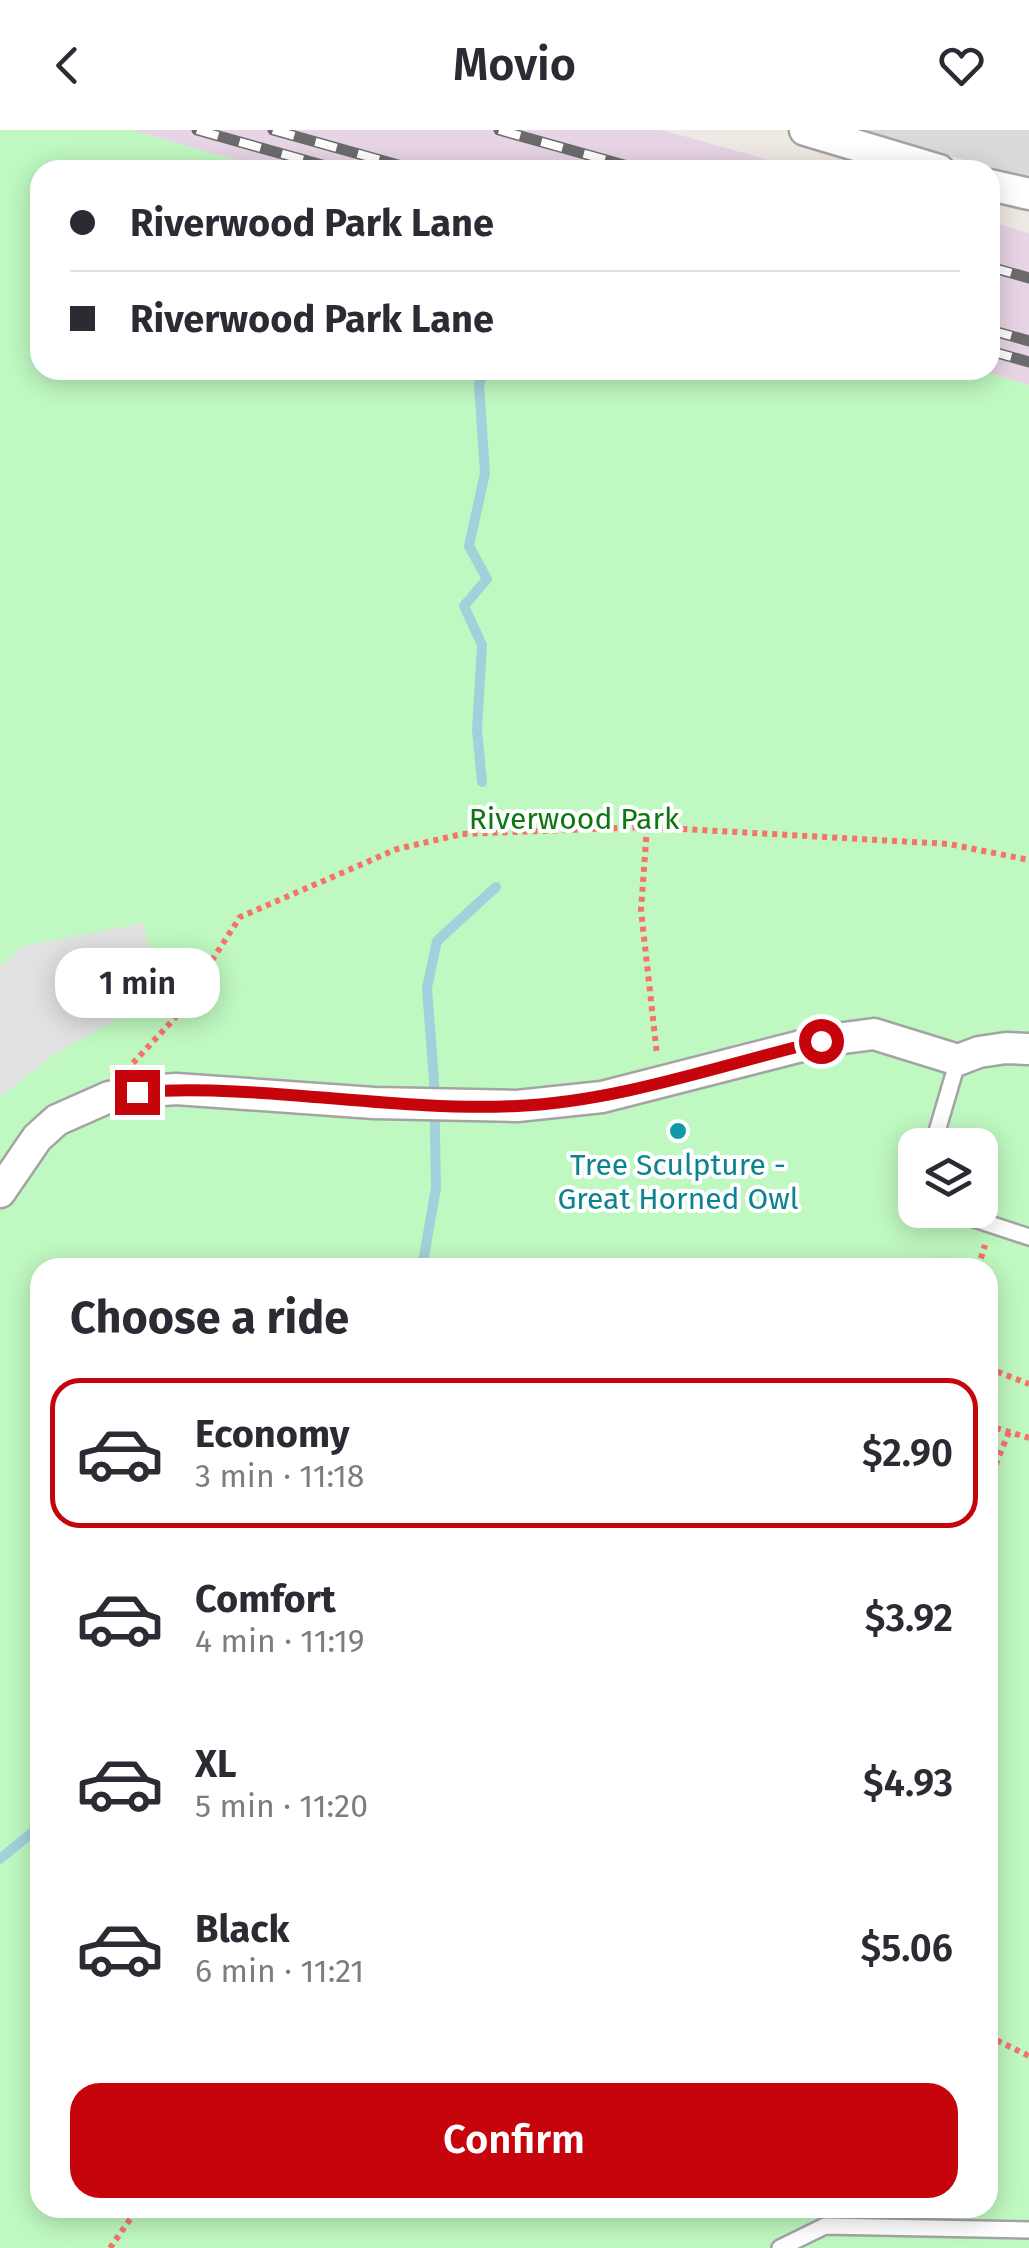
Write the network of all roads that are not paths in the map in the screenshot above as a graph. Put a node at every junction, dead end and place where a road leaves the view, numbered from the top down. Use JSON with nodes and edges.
{"nodes":[{"id":1,"x":805,"y":130,"type":"edge"},
{"id":2,"x":906,"y":160,"type":"edge"},
{"id":3,"x":1000,"y":187,"type":"edge"},
{"id":4,"x":1029,"y":194,"type":"edge"},
{"id":5,"x":1029,"y":1049,"type":"edge"},
{"id":6,"x":958,"y":1060,"type":"junction"},
{"id":7,"x":937,"y":1128,"type":"edge"},
{"id":8,"x":0,"y":1192,"type":"edge"},
{"id":9,"x":998,"y":1227,"type":"edge"},
{"id":10,"x":1029,"y":1238,"type":"edge"},
{"id":11,"x":1029,"y":2230,"type":"edge"},
{"id":12,"x":780,"y":2248,"type":"edge"}],
"edges":[{"from":1,"to":2,"type":"street"},
{"from":3,"to":4,"type":"street"},
{"from":5,"to":6,"type":"street"},
{"from":6,"to":7,"type":"lane"},
{"from":6,"to":8,"type":"street"},
{"from":9,"to":10,"type":"lane"},
{"from":11,"to":12,"type":"lane"}]}
